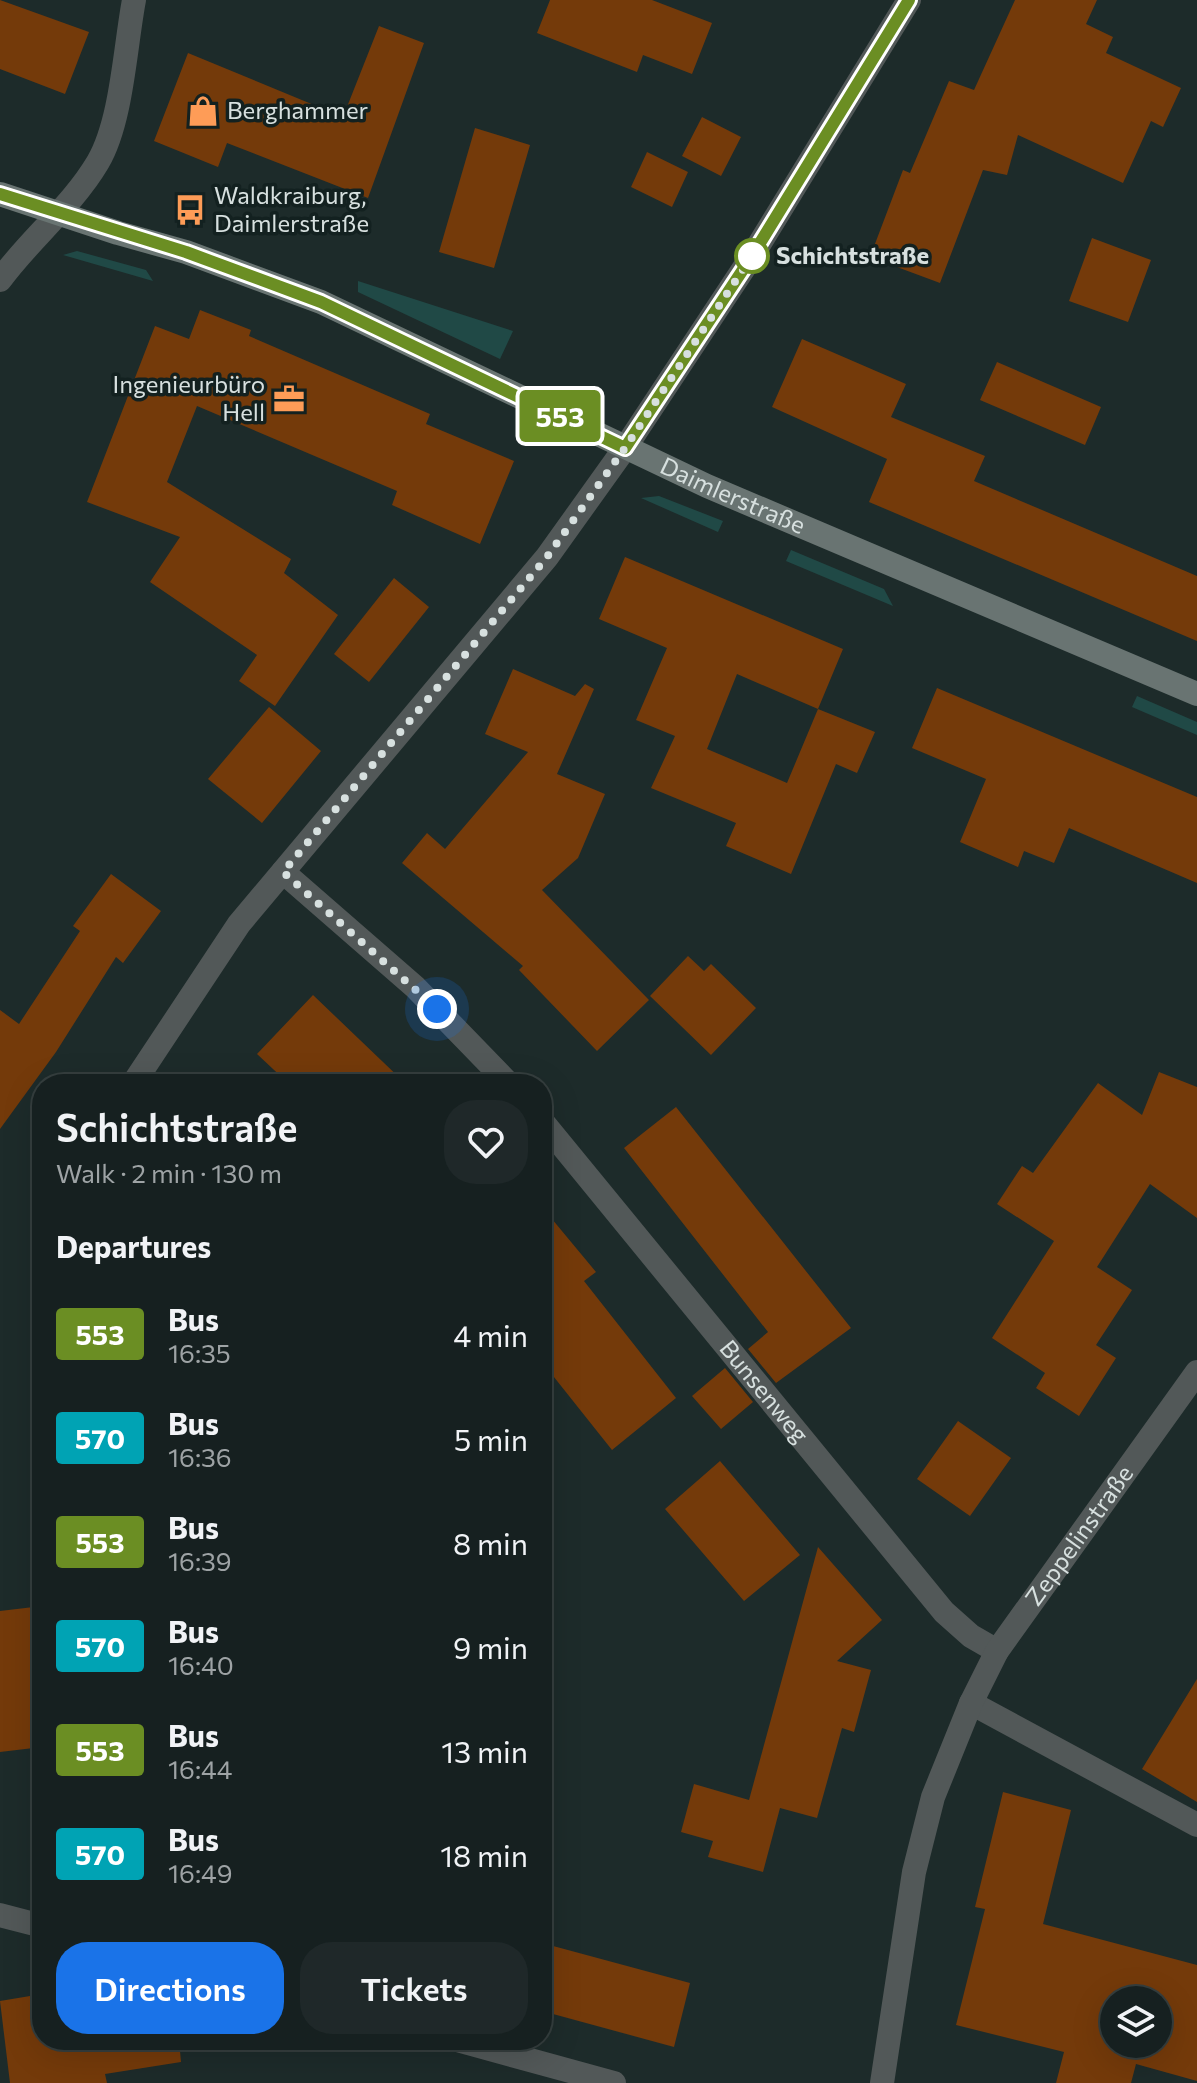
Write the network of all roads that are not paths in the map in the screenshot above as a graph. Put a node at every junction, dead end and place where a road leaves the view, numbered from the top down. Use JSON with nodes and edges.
{"nodes":[{"id":1,"x":134,"y":0,"type":"edge"},
{"id":2,"x":909,"y":0,"type":"edge"},
{"id":3,"x":0,"y":194,"type":"edge"},
{"id":4,"x":57,"y":214,"type":"junction"},
{"id":5,"x":0,"y":280,"type":"edge"},
{"id":6,"x":625,"y":448,"type":"junction"},
{"id":7,"x":1197,"y":694,"type":"edge"},
{"id":8,"x":283,"y":872,"type":"junction"},
{"id":9,"x":139,"y":1074,"type":"edge"},
{"id":10,"x":499,"y":1074,"type":"edge"},
{"id":11,"x":552,"y":1133,"type":"edge"},
{"id":12,"x":1197,"y":1372,"type":"edge"},
{"id":13,"x":997,"y":1651,"type":"junction"},
{"id":14,"x":971,"y":1703,"type":"junction"},
{"id":15,"x":1197,"y":1825,"type":"edge"},
{"id":16,"x":0,"y":1915,"type":"edge"},
{"id":17,"x":32,"y":1923,"type":"edge"},
{"id":18,"x":494,"y":2050,"type":"edge"},
{"id":19,"x":614,"y":2083,"type":"edge"},
{"id":20,"x":882,"y":2083,"type":"edge"}],
"edges":[{"from":1,"to":4,"type":"street"},
{"from":2,"to":6,"type":"street"},
{"from":3,"to":4,"type":"street","name":"Daimlerstraße"},
{"from":4,"to":5,"type":"street"},
{"from":4,"to":6,"type":"street","name":"Daimlerstraße"},
{"from":6,"to":7,"type":"street","name":"Daimlerstraße"},
{"from":6,"to":8,"type":"street"},
{"from":8,"to":9,"type":"street"},
{"from":8,"to":10,"type":"street"},
{"from":11,"to":13,"type":"street","name":"Bunsenweg"},
{"from":12,"to":13,"type":"street","name":"Zeppelinstraße"},
{"from":13,"to":14,"type":"street","name":"Zeppelinstraße"},
{"from":14,"to":15,"type":"street"},
{"from":14,"to":20,"type":"street","name":"Zeppelinstraße"},
{"from":16,"to":17,"type":"street"},
{"from":18,"to":19,"type":"street"}]}
